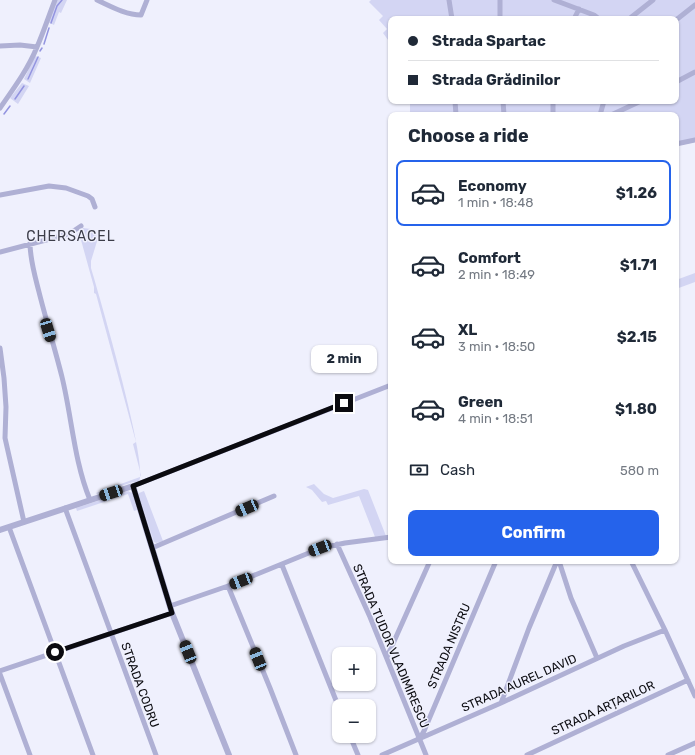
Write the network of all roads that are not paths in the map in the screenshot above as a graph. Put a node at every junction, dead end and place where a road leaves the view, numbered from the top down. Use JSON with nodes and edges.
{"nodes":[{"id":1,"x":55,"y":0,"type":"edge"},
{"id":2,"x":97,"y":0,"type":"edge"},
{"id":3,"x":146,"y":0,"type":"edge"},
{"id":4,"x":449,"y":0,"type":"edge"},
{"id":5,"x":500,"y":0,"type":"edge"},
{"id":6,"x":554,"y":0,"type":"edge"},
{"id":7,"x":653,"y":0,"type":"edge"},
{"id":8,"x":695,"y":6,"type":"edge"},
{"id":9,"x":579,"y":9,"type":"junction"},
{"id":10,"x":452,"y":16,"type":"edge"},
{"id":11,"x":500,"y":16,"type":"edge"},
{"id":12,"x":576,"y":16,"type":"edge"},
{"id":13,"x":595,"y":16,"type":"edge"},
{"id":14,"x":633,"y":16,"type":"edge"},
{"id":15,"x":679,"y":18,"type":"edge"},
{"id":16,"x":0,"y":46,"type":"edge"},
{"id":17,"x":37,"y":47,"type":"junction"},
{"id":18,"x":695,"y":72,"type":"edge"},
{"id":19,"x":679,"y":80,"type":"edge"},
{"id":20,"x":635,"y":104,"type":"edge"},
{"id":21,"x":0,"y":108,"type":"edge"},
{"id":22,"x":617,"y":112,"type":"edge"},
{"id":23,"x":695,"y":140,"type":"edge"},
{"id":24,"x":679,"y":143,"type":"edge"},
{"id":25,"x":0,"y":195,"type":"edge"},
{"id":26,"x":95,"y":207,"type":"dead end"},
{"id":27,"x":81,"y":226,"type":"dead end"},
{"id":28,"x":30,"y":244,"type":"junction"},
{"id":29,"x":0,"y":252,"type":"edge"},
{"id":30,"x":0,"y":348,"type":"edge"},
{"id":31,"x":388,"y":386,"type":"edge"},
{"id":32,"x":133,"y":486,"type":"junction"},
{"id":33,"x":274,"y":496,"type":"dead end"},
{"id":34,"x":90,"y":500,"type":"junction"},
{"id":35,"x":65,"y":508,"type":"junction"},
{"id":36,"x":24,"y":522,"type":"junction"},
{"id":37,"x":9,"y":527,"type":"junction"},
{"id":38,"x":0,"y":530,"type":"edge"},
{"id":39,"x":388,"y":538,"type":"edge"},
{"id":40,"x":337,"y":544,"type":"junction"},
{"id":41,"x":152,"y":548,"type":"junction"},
{"id":42,"x":429,"y":564,"type":"edge"},
{"id":43,"x":495,"y":564,"type":"edge"},
{"id":44,"x":557,"y":564,"type":"edge"},
{"id":45,"x":559,"y":564,"type":"edge"},
{"id":46,"x":633,"y":564,"type":"edge"},
{"id":47,"x":282,"y":565,"type":"junction"},
{"id":48,"x":228,"y":586,"type":"junction"},
{"id":49,"x":170,"y":606,"type":"junction"},
{"id":50,"x":172,"y":613,"type":"junction"},
{"id":51,"x":665,"y":630,"type":"junction"},
{"id":52,"x":110,"y":633,"type":"junction"},
{"id":53,"x":55,"y":652,"type":"junction"},
{"id":54,"x":387,"y":657,"type":"junction"},
{"id":55,"x":597,"y":658,"type":"junction"},
{"id":56,"x":0,"y":672,"type":"edge"},
{"id":57,"x":688,"y":680,"type":"junction"},
{"id":58,"x":695,"y":696,"type":"edge"},
{"id":59,"x":335,"y":699,"type":"edge"},
{"id":60,"x":501,"y":703,"type":"junction"},
{"id":61,"x":419,"y":739,"type":"junction"},
{"id":62,"x":353,"y":743,"type":"edge"},
{"id":63,"x":695,"y":743,"type":"edge"},
{"id":64,"x":30,"y":755,"type":"edge"},
{"id":65,"x":92,"y":755,"type":"edge"},
{"id":66,"x":156,"y":755,"type":"edge"},
{"id":67,"x":229,"y":755,"type":"edge"},
{"id":68,"x":296,"y":755,"type":"edge"},
{"id":69,"x":358,"y":755,"type":"edge"},
{"id":70,"x":382,"y":755,"type":"edge"},
{"id":71,"x":426,"y":755,"type":"edge"},
{"id":72,"x":527,"y":755,"type":"edge"},
{"id":73,"x":668,"y":755,"type":"edge"}],
"edges":[{"from":1,"to":17,"type":"street"},
{"from":2,"to":3,"type":"street"},
{"from":4,"to":10,"type":"street"},
{"from":5,"to":11,"type":"street"},
{"from":6,"to":9,"type":"street"},
{"from":7,"to":14,"type":"street"},
{"from":8,"to":15,"type":"street"},
{"from":9,"to":12,"type":"street"},
{"from":9,"to":13,"type":"street"},
{"from":16,"to":17,"type":"street"},
{"from":17,"to":21,"type":"street"},
{"from":18,"to":19,"type":"street"},
{"from":20,"to":22,"type":"street"},
{"from":23,"to":24,"type":"street"},
{"from":25,"to":26,"type":"street"},
{"from":27,"to":28,"type":"street"},
{"from":28,"to":29,"type":"street"},
{"from":28,"to":34,"type":"street"},
{"from":30,"to":36,"type":"street"},
{"from":31,"to":32,"type":"street"},
{"from":32,"to":34,"type":"street"},
{"from":32,"to":41,"type":"street"},
{"from":33,"to":41,"type":"street"},
{"from":34,"to":35,"type":"street"},
{"from":35,"to":36,"type":"street"},
{"from":35,"to":52,"type":"street","name":"STRADA CODRU"},
{"from":36,"to":37,"type":"street"},
{"from":37,"to":38,"type":"street"},
{"from":37,"to":53,"type":"street"},
{"from":39,"to":40,"type":"street"},
{"from":40,"to":47,"type":"street"},
{"from":40,"to":54,"type":"street","name":"STRADA TUDOR VLADIMIRESCU"},
{"from":41,"to":49,"type":"street"},
{"from":42,"to":54,"type":"street"},
{"from":43,"to":61,"type":"street","name":"STRADA NISTRU"},
{"from":44,"to":60,"type":"street"},
{"from":45,"to":55,"type":"street"},
{"from":46,"to":51,"type":"street"},
{"from":47,"to":48,"type":"street"},
{"from":47,"to":59,"type":"street"},
{"from":48,"to":49,"type":"street"},
{"from":48,"to":68,"type":"street"},
{"from":49,"to":50,"type":"street"},
{"from":50,"to":52,"type":"street"},
{"from":50,"to":67,"type":"street"},
{"from":51,"to":55,"type":"street","name":"STRADA AUREL DAVID"},
{"from":51,"to":57,"type":"street"},
{"from":52,"to":53,"type":"street"},
{"from":52,"to":66,"type":"street","name":"STRADA CODRU"},
{"from":53,"to":56,"type":"street"},
{"from":53,"to":65,"type":"street"},
{"from":54,"to":61,"type":"street","name":"STRADA TUDOR VLADIMIRESCU"},
{"from":55,"to":60,"type":"street","name":"STRADA AUREL DAVID"},
{"from":56,"to":64,"type":"street"},
{"from":57,"to":58,"type":"street"},
{"from":57,"to":72,"type":"street","name":"STRADA ARȚARILOR"},
{"from":60,"to":61,"type":"street","name":"STRADA AUREL DAVID"},
{"from":61,"to":70,"type":"street","name":"STRADA AUREL DAVID"},
{"from":61,"to":71,"type":"street","name":"STRADA TUDOR VLADIMIRESCU"},
{"from":62,"to":69,"type":"street"},
{"from":63,"to":73,"type":"street"}]}
